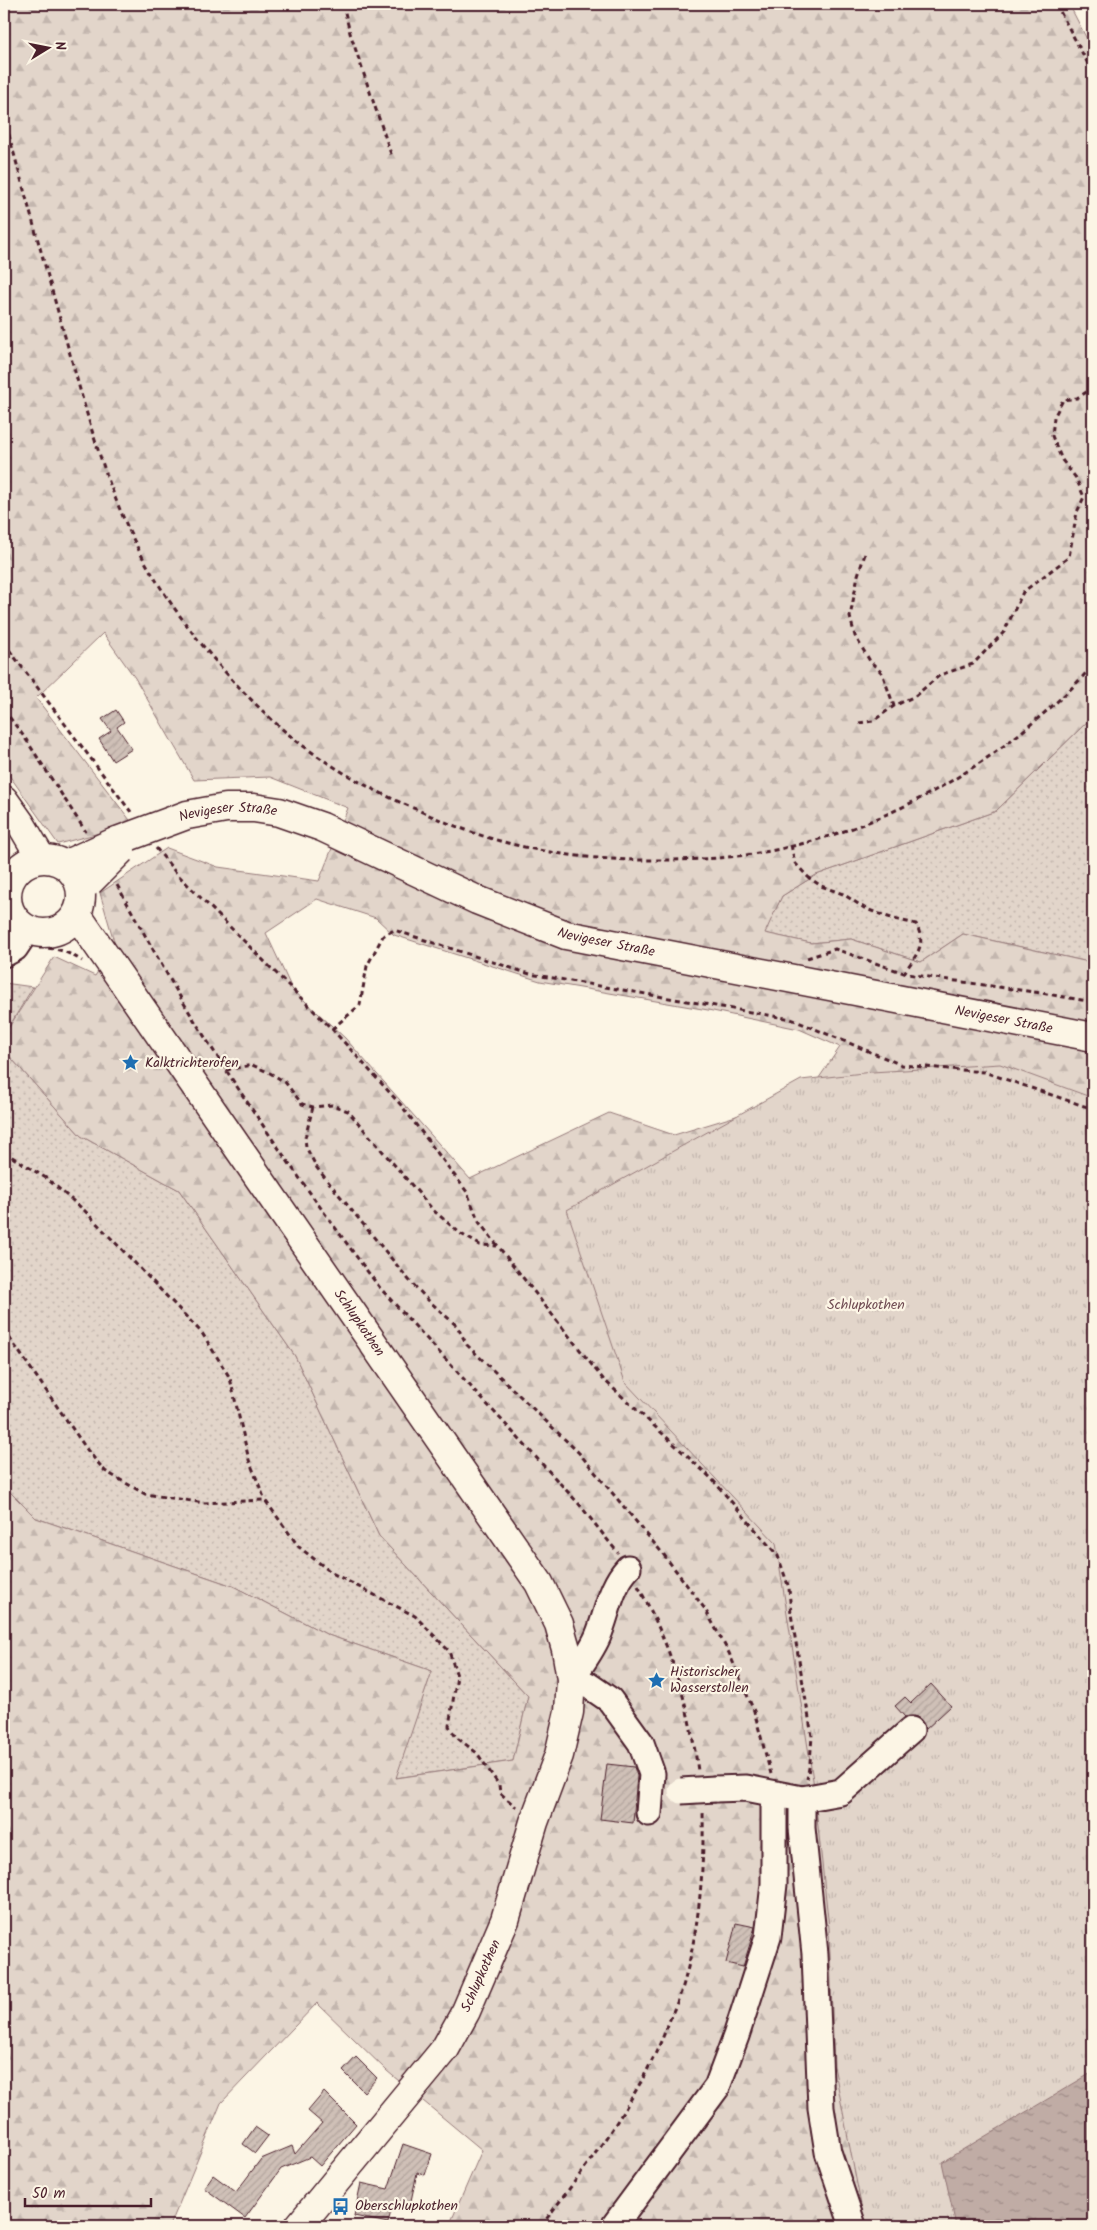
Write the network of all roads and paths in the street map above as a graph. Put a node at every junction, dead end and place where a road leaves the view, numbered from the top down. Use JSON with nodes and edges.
{"nodes":[{"id":1,"x":343,"y":4,"type":"edge"},
{"id":2,"x":1056,"y":4,"type":"edge"},
{"id":3,"x":1093,"y":72,"type":"edge"},
{"id":4,"x":4,"y":117,"type":"edge"},
{"id":5,"x":392,"y":157,"type":"dead end"},
{"id":6,"x":1093,"y":388,"type":"edge"},
{"id":7,"x":865,"y":554,"type":"dead end"},
{"id":8,"x":4,"y":642,"type":"edge"},
{"id":9,"x":1093,"y":665,"type":"edge"},
{"id":10,"x":894,"y":706,"type":"junction"},
{"id":11,"x":4,"y":710,"type":"edge"},
{"id":12,"x":859,"y":723,"type":"dead end"},
{"id":13,"x":4,"y":800,"type":"edge"},
{"id":14,"x":4,"y":817,"type":"edge"},
{"id":15,"x":82,"y":826,"type":"dead end"},
{"id":16,"x":129,"y":835,"type":"junction"},
{"id":17,"x":791,"y":846,"type":"junction"},
{"id":18,"x":35,"y":871,"type":"edge"},
{"id":19,"x":85,"y":900,"type":"junction"},
{"id":20,"x":13,"y":937,"type":"edge"},
{"id":21,"x":799,"y":957,"type":"dead end"},
{"id":22,"x":87,"y":965,"type":"dead end"},
{"id":23,"x":904,"y":973,"type":"junction"},
{"id":24,"x":1093,"y":1002,"type":"edge"},
{"id":25,"x":332,"y":1029,"type":"junction"},
{"id":26,"x":1093,"y":1037,"type":"edge"},
{"id":27,"x":226,"y":1070,"type":"junction"},
{"id":28,"x":313,"y":1107,"type":"junction"},
{"id":29,"x":1093,"y":1109,"type":"edge"},
{"id":30,"x":4,"y":1152,"type":"edge"},
{"id":31,"x":497,"y":1246,"type":"junction"},
{"id":32,"x":4,"y":1330,"type":"edge"},
{"id":33,"x":265,"y":1500,"type":"junction"},
{"id":34,"x":628,"y":1568,"type":"junction"},
{"id":35,"x":571,"y":1679,"type":"junction"},
{"id":36,"x":910,"y":1730,"type":"dead end"},
{"id":37,"x":699,"y":1789,"type":"junction"},
{"id":38,"x":774,"y":1794,"type":"junction"},
{"id":39,"x":802,"y":1799,"type":"junction"},
{"id":40,"x":534,"y":1822,"type":"junction"},
{"id":41,"x":299,"y":2226,"type":"edge"},
{"id":42,"x":541,"y":2226,"type":"edge"},
{"id":43,"x":614,"y":2226,"type":"edge"},
{"id":44,"x":853,"y":2226,"type":"edge"}],
"edges":[{"from":1,"to":5,"type":"path"},
{"from":2,"to":3,"type":"path"},
{"from":4,"to":17,"type":"path"},
{"from":6,"to":10,"type":"path"},
{"from":7,"to":10,"type":"path"},
{"from":8,"to":16,"type":"path"},
{"from":9,"to":17,"type":"path"},
{"from":10,"to":12,"type":"path"},
{"from":11,"to":15,"type":"path"},
{"from":13,"to":18,"type":"main road"},
{"from":14,"to":18,"type":"main road"},
{"from":16,"to":18,"type":"main road","name":"Nevigeser Straße","bridge":true},
{"from":16,"to":19,"type":"main road","name":"Nevigeser Straße","bridge":true},
{"from":16,"to":25,"type":"path"},
{"from":16,"to":26,"type":"main road","name":"Nevigeser Straße"},
{"from":17,"to":23,"type":"path"},
{"from":18,"to":19,"type":"main road"},
{"from":18,"to":20,"type":"main road"},
{"from":19,"to":20,"type":"main road"},
{"from":19,"to":27,"type":"path"},
{"from":19,"to":35,"type":"main road","name":"Schlupkothen"},
{"from":20,"to":22,"type":"path"},
{"from":21,"to":23,"type":"path"},
{"from":23,"to":24,"type":"path"},
{"from":25,"to":29,"type":"path"},
{"from":25,"to":31,"type":"path"},
{"from":27,"to":28,"type":"path"},
{"from":27,"to":34,"type":"path"},
{"from":28,"to":31,"type":"path"},
{"from":28,"to":38,"type":"path"},
{"from":30,"to":33,"type":"path"},
{"from":31,"to":39,"type":"path"},
{"from":32,"to":33,"type":"path"},
{"from":33,"to":40,"type":"path"},
{"from":34,"to":35,"type":"lane"},
{"from":34,"to":37,"type":"path"},
{"from":35,"to":37,"type":"lane"},
{"from":35,"to":40,"type":"main road","name":"Schlupkothen"},
{"from":36,"to":39,"type":"lane"},
{"from":37,"to":38,"type":"lane"},
{"from":37,"to":42,"type":"path"},
{"from":38,"to":39,"type":"lane"},
{"from":38,"to":43,"type":"lane"},
{"from":39,"to":44,"type":"lane"},
{"from":40,"to":41,"type":"main road","name":"Schlupkothen"}]}
